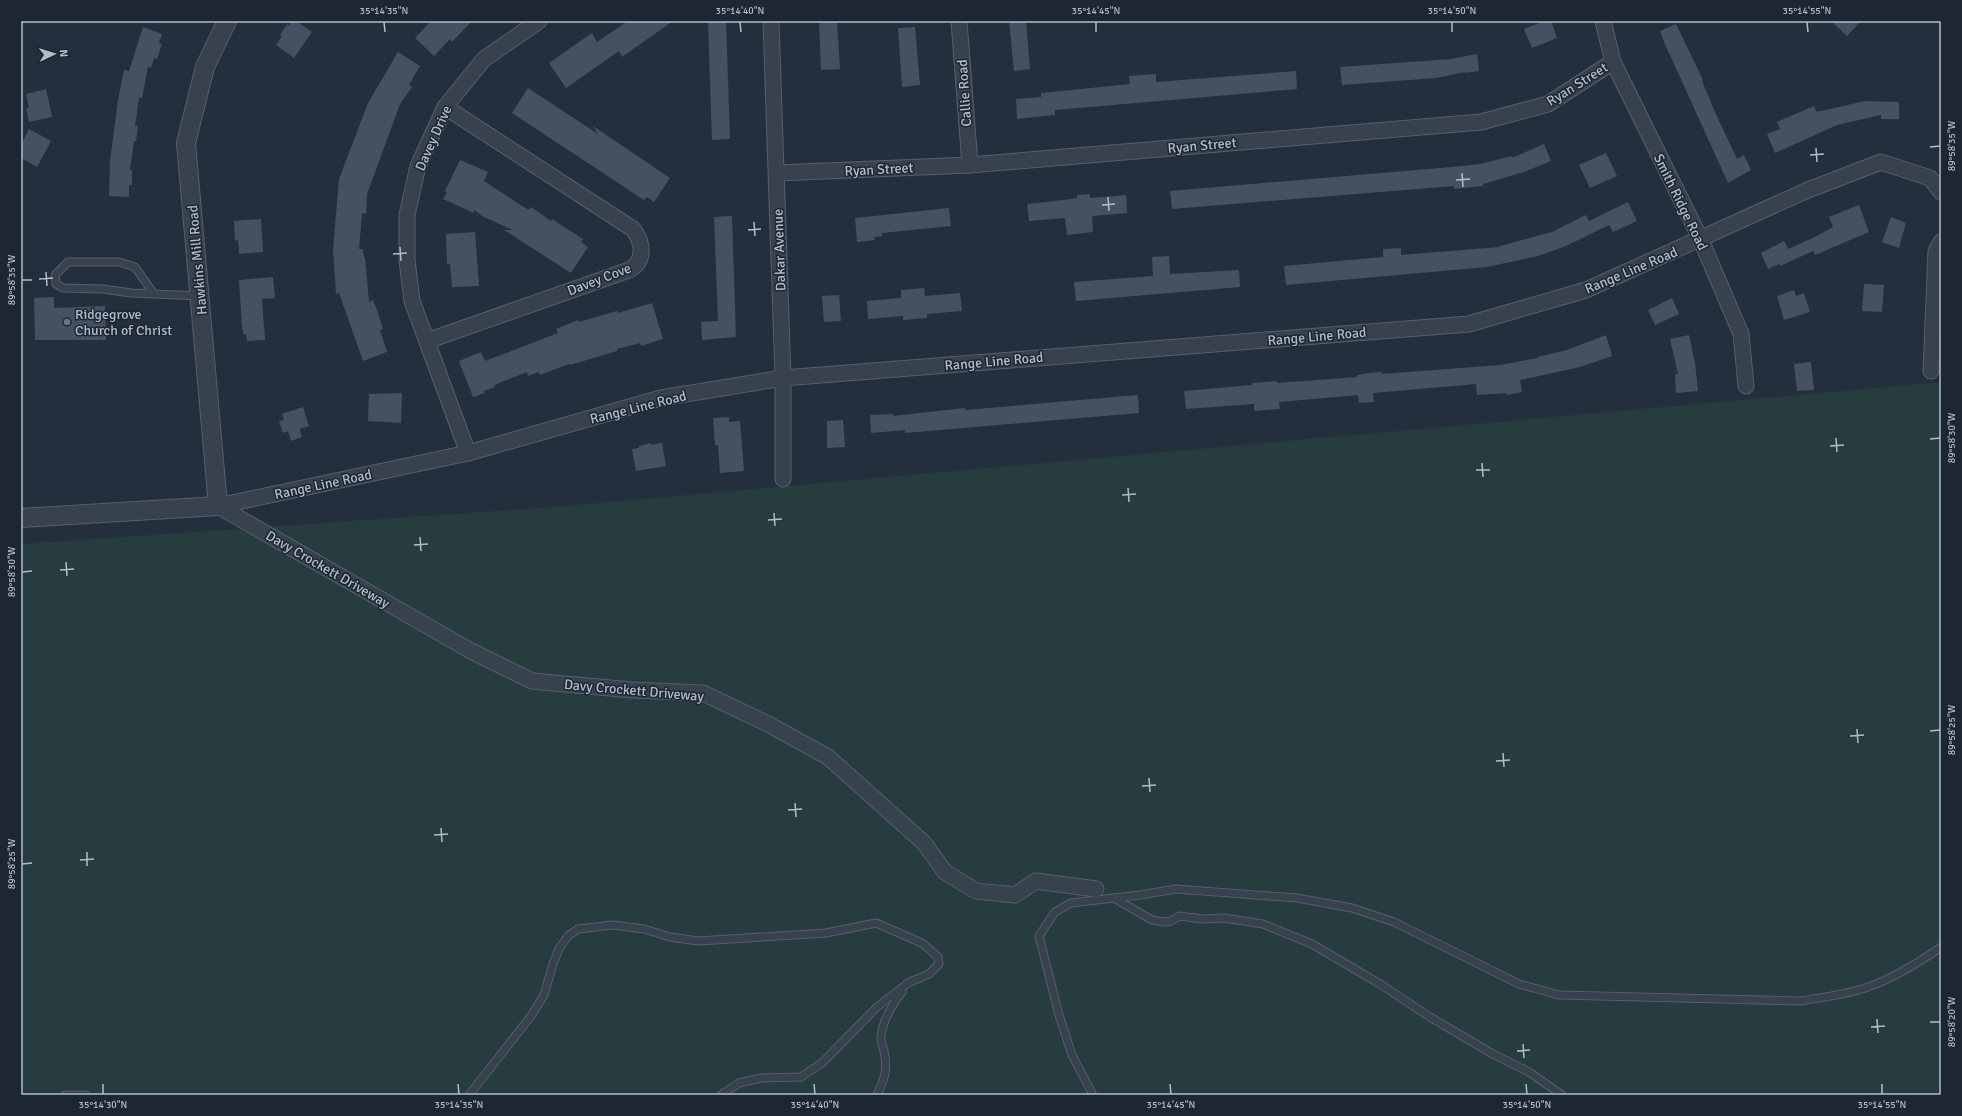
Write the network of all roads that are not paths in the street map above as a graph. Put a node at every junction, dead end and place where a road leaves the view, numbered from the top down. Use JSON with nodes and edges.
{"nodes":[{"id":1,"x":227,"y":21,"type":"edge"},
{"id":2,"x":539,"y":21,"type":"edge"},
{"id":3,"x":772,"y":21,"type":"edge"},
{"id":4,"x":959,"y":21,"type":"edge"},
{"id":5,"x":1603,"y":21,"type":"edge"},
{"id":6,"x":1613,"y":62,"type":"junction"},
{"id":7,"x":445,"y":106,"type":"junction"},
{"id":8,"x":970,"y":165,"type":"junction"},
{"id":9,"x":777,"y":174,"type":"junction"},
{"id":10,"x":1941,"y":192,"type":"edge"},
{"id":11,"x":1701,"y":240,"type":"junction"},
{"id":12,"x":1941,"y":242,"type":"edge"},
{"id":13,"x":154,"y":294,"type":"junction"},
{"id":14,"x":200,"y":296,"type":"junction"},
{"id":15,"x":427,"y":341,"type":"junction"},
{"id":16,"x":1931,"y":371,"type":"dead end"},
{"id":17,"x":783,"y":378,"type":"junction"},
{"id":18,"x":1746,"y":386,"type":"dead end"},
{"id":19,"x":468,"y":453,"type":"junction"},
{"id":20,"x":783,"y":479,"type":"dead end"},
{"id":21,"x":218,"y":506,"type":"junction"},
{"id":22,"x":21,"y":518,"type":"edge"},
{"id":23,"x":1096,"y":889,"type":"dead end"},
{"id":24,"x":1114,"y":898,"type":"junction"},
{"id":25,"x":1941,"y":947,"type":"edge"},
{"id":26,"x":908,"y":984,"type":"junction"},
{"id":27,"x":65,"y":1095,"type":"edge"},
{"id":28,"x":86,"y":1095,"type":"edge"},
{"id":29,"x":469,"y":1095,"type":"edge"},
{"id":30,"x":722,"y":1095,"type":"edge"},
{"id":31,"x":877,"y":1095,"type":"edge"},
{"id":32,"x":1093,"y":1095,"type":"edge"},
{"id":33,"x":1562,"y":1095,"type":"edge"}],
"edges":[{"from":1,"to":14,"type":"street","name":"Hawkins Mill Road"},
{"from":2,"to":7,"type":"street","name":"Davey Drive"},
{"from":3,"to":9,"type":"street","name":"Dakar Avenue"},
{"from":4,"to":8,"type":"street","name":"Callie Road"},
{"from":5,"to":6,"type":"street","name":"Smith Ridge Road"},
{"from":6,"to":8,"type":"street","name":"Ryan Street"},
{"from":6,"to":11,"type":"street","name":"Smith Ridge Road"},
{"from":7,"to":15,"type":"street","name":"Davey Drive"},
{"from":7,"to":15,"type":"street","name":"Davey Cove"},
{"from":8,"to":9,"type":"street","name":"Ryan Street"},
{"from":9,"to":17,"type":"street","name":"Dakar Avenue"},
{"from":10,"to":11,"type":"street","name":"Range Line Road"},
{"from":11,"to":17,"type":"street","name":"Range Line Road"},
{"from":11,"to":18,"type":"street","name":"Smith Ridge Road"},
{"from":12,"to":16,"type":"street"},
{"from":13,"to":13,"type":"lane"},
{"from":13,"to":14,"type":"lane"},
{"from":14,"to":21,"type":"street","name":"Hawkins Mill Road"},
{"from":15,"to":19,"type":"street","name":"Davey Drive"},
{"from":17,"to":19,"type":"street","name":"Range Line Road"},
{"from":17,"to":20,"type":"street","name":"Dakar Avenue"},
{"from":19,"to":21,"type":"street","name":"Range Line Road"},
{"from":21,"to":22,"type":"street","name":"Range Line Road"},
{"from":21,"to":23,"type":"street","name":"Davy Crockett Driveway"},
{"from":24,"to":25,"type":"lane"},
{"from":24,"to":32,"type":"lane"},
{"from":24,"to":33,"type":"lane"},
{"from":26,"to":29,"type":"lane"},
{"from":26,"to":30,"type":"lane"},
{"from":26,"to":31,"type":"lane"},
{"from":27,"to":28,"type":"lane"}]}
